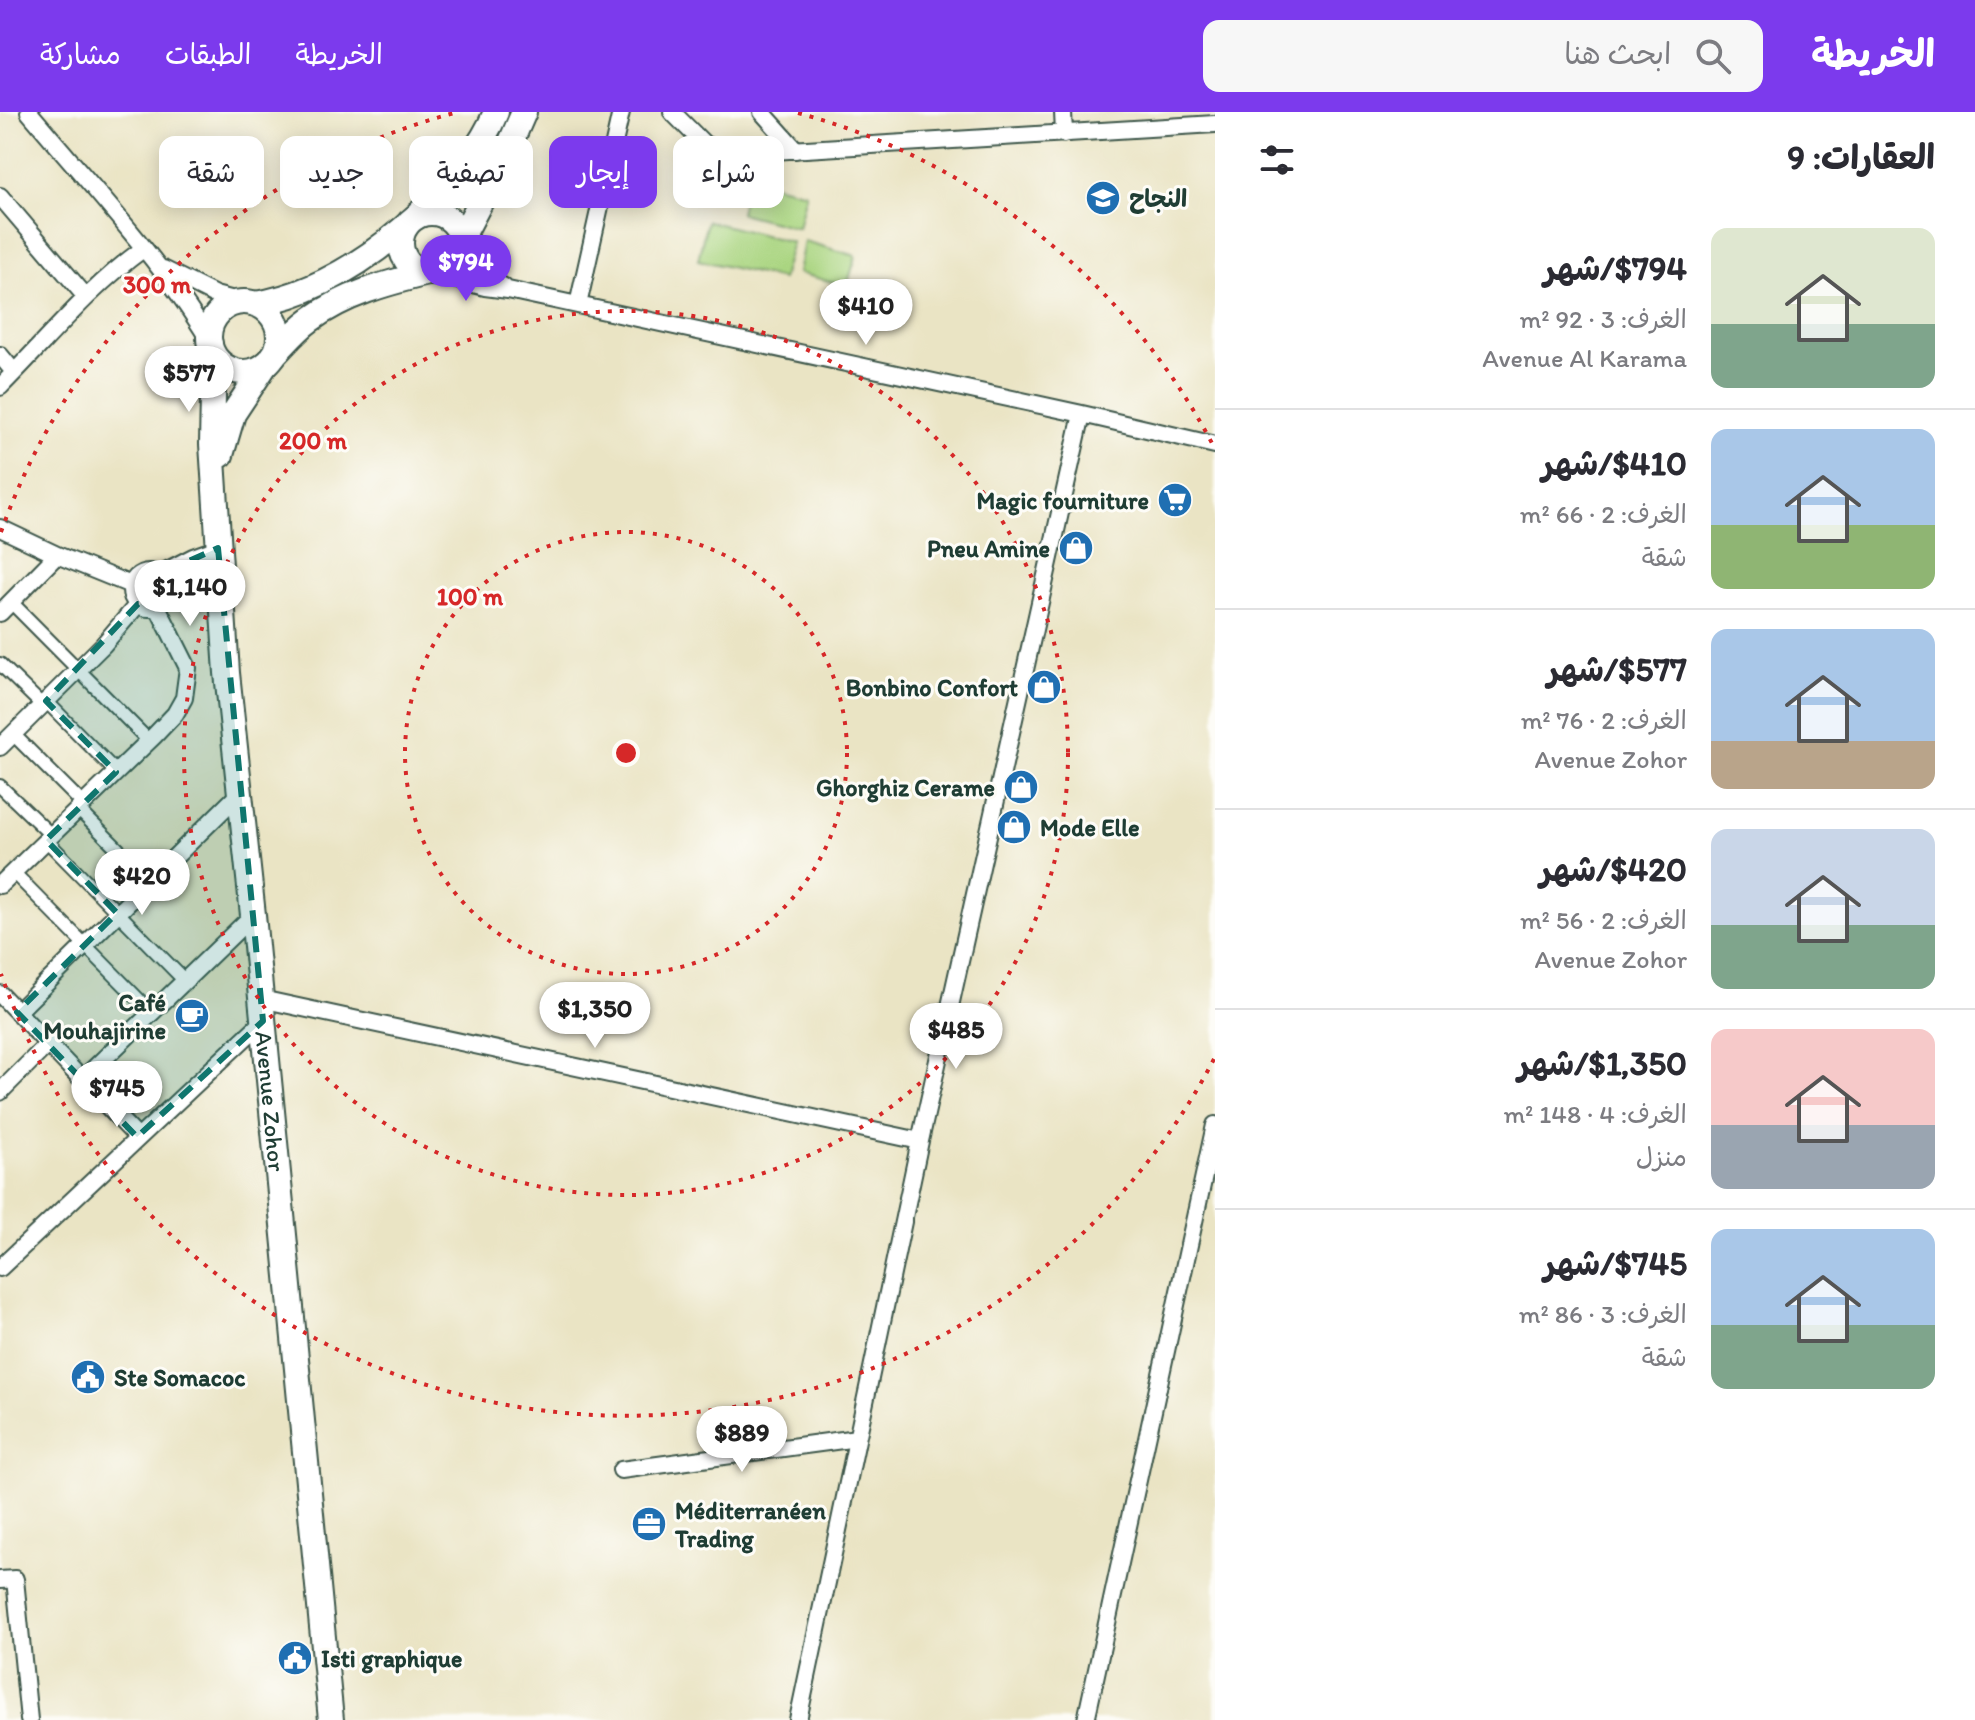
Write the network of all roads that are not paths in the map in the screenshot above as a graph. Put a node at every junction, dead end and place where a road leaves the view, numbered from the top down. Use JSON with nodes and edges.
{"nodes":[{"id":1,"x":29,"y":112,"type":"edge"},
{"id":2,"x":496,"y":112,"type":"edge"},
{"id":3,"x":524,"y":112,"type":"edge"},
{"id":4,"x":621,"y":112,"type":"edge"},
{"id":5,"x":672,"y":112,"type":"edge"},
{"id":6,"x":762,"y":112,"type":"edge"},
{"id":7,"x":1063,"y":112,"type":"edge"},
{"id":8,"x":1155,"y":120,"type":"edge"},
{"id":9,"x":1215,"y":124,"type":"edge"},
{"id":10,"x":1064,"y":134,"type":"junction"},
{"id":11,"x":796,"y":150,"type":"junction"},
{"id":12,"x":4,"y":208,"type":"edge"},
{"id":13,"x":411,"y":222,"type":"junction"},
{"id":14,"x":461,"y":241,"type":"junction"},
{"id":15,"x":143,"y":249,"type":"junction"},
{"id":16,"x":158,"y":267,"type":"junction"},
{"id":17,"x":430,"y":273,"type":"junction"},
{"id":18,"x":508,"y":290,"type":"junction"},
{"id":19,"x":86,"y":297,"type":"junction"},
{"id":20,"x":249,"y":303,"type":"junction"},
{"id":21,"x":578,"y":305,"type":"junction"},
{"id":22,"x":209,"y":342,"type":"junction"},
{"id":23,"x":0,"y":355,"type":"edge"},
{"id":24,"x":269,"y":361,"type":"junction"},
{"id":25,"x":14,"y":372,"type":"junction"},
{"id":26,"x":0,"y":387,"type":"edge"},
{"id":27,"x":1082,"y":414,"type":"junction"},
{"id":28,"x":1215,"y":445,"type":"edge"},
{"id":29,"x":215,"y":481,"type":"junction"},
{"id":30,"x":0,"y":528,"type":"edge"},
{"id":31,"x":218,"y":548,"type":"junction"},
{"id":32,"x":57,"y":555,"type":"junction"},
{"id":33,"x":158,"y":575,"type":"junction"},
{"id":34,"x":131,"y":585,"type":"junction"},
{"id":35,"x":138,"y":604,"type":"junction"},
{"id":36,"x":157,"y":606,"type":"junction"},
{"id":37,"x":6,"y":607,"type":"edge"},
{"id":38,"x":0,"y":664,"type":"edge"},
{"id":39,"x":78,"y":669,"type":"junction"},
{"id":40,"x":44,"y":703,"type":"junction"},
{"id":41,"x":13,"y":734,"type":"junction"},
{"id":42,"x":149,"y":741,"type":"junction"},
{"id":43,"x":0,"y":747,"type":"edge"},
{"id":44,"x":116,"y":772,"type":"junction"},
{"id":45,"x":0,"y":786,"type":"edge"},
{"id":46,"x":240,"y":793,"type":"junction"},
{"id":47,"x":81,"y":807,"type":"junction"},
{"id":48,"x":48,"y":838,"type":"junction"},
{"id":49,"x":13,"y":872,"type":"junction"},
{"id":50,"x":150,"y":881,"type":"junction"},
{"id":51,"x":0,"y":885,"type":"edge"},
{"id":52,"x":117,"y":913,"type":"junction"},
{"id":53,"x":253,"y":915,"type":"junction"},
{"id":54,"x":85,"y":945,"type":"junction"},
{"id":55,"x":185,"y":981,"type":"junction"},
{"id":56,"x":0,"y":994,"type":"edge"},
{"id":57,"x":262,"y":1010,"type":"junction"},
{"id":58,"x":17,"y":1012,"type":"junction"},
{"id":59,"x":152,"y":1013,"type":"junction"},
{"id":60,"x":47,"y":1045,"type":"junction"},
{"id":61,"x":82,"y":1080,"type":"junction"},
{"id":62,"x":0,"y":1092,"type":"edge"},
{"id":63,"x":1215,"y":1125,"type":"edge"},
{"id":64,"x":137,"y":1137,"type":"junction"},
{"id":65,"x":920,"y":1141,"type":"junction"},
{"id":66,"x":0,"y":1268,"type":"edge"},
{"id":67,"x":857,"y":1438,"type":"junction"},
{"id":68,"x":621,"y":1470,"type":"dead end"},
{"id":69,"x":0,"y":1580,"type":"edge"},
{"id":70,"x":29,"y":1720,"type":"edge"},
{"id":71,"x":331,"y":1720,"type":"edge"},
{"id":72,"x":798,"y":1720,"type":"edge"},
{"id":73,"x":1086,"y":1720,"type":"edge"}],
"edges":[{"from":1,"to":15,"type":"street"},
{"from":2,"to":13,"type":"main road"},
{"from":3,"to":14,"type":"main road"},
{"from":4,"to":21,"type":"street"},
{"from":5,"to":11,"type":"street"},
{"from":6,"to":11,"type":"street"},
{"from":7,"to":10,"type":"street"},
{"from":8,"to":9,"type":"street"},
{"from":8,"to":10,"type":"street"},
{"from":10,"to":11,"type":"street"},
{"from":12,"to":19,"type":"street"},
{"from":13,"to":14,"type":"main road"},
{"from":13,"to":17,"type":"main road"},
{"from":13,"to":20,"type":"main road"},
{"from":14,"to":17,"type":"main road"},
{"from":14,"to":18,"type":"street"},
{"from":15,"to":16,"type":"street"},
{"from":15,"to":19,"type":"street"},
{"from":16,"to":20,"type":"street"},
{"from":16,"to":22,"type":"street"},
{"from":17,"to":18,"type":"street"},
{"from":17,"to":24,"type":"main road","name":"Avenue Zohor"},
{"from":18,"to":21,"type":"street"},
{"from":19,"to":25,"type":"street"},
{"from":20,"to":22,"type":"main road"},
{"from":20,"to":24,"type":"main road"},
{"from":21,"to":27,"type":"street"},
{"from":22,"to":24,"type":"main road"},
{"from":22,"to":29,"type":"main road","name":"Avenue Zohor"},
{"from":23,"to":25,"type":"street"},
{"from":24,"to":29,"type":"main road","name":"Avenue Zohor"},
{"from":25,"to":26,"type":"street"},
{"from":27,"to":28,"type":"street"},
{"from":27,"to":65,"type":"street"},
{"from":29,"to":31,"type":"main road","name":"Avenue Zohor"},
{"from":30,"to":32,"type":"street"},
{"from":31,"to":33,"type":"street"},
{"from":31,"to":46,"type":"main road","name":"Avenue Zohor"},
{"from":32,"to":34,"type":"street"},
{"from":32,"to":37,"type":"street"},
{"from":33,"to":34,"type":"street"},
{"from":33,"to":36,"type":"street"},
{"from":34,"to":35,"type":"street"},
{"from":35,"to":36,"type":"street"},
{"from":35,"to":39,"type":"street"},
{"from":36,"to":42,"type":"street"},
{"from":37,"to":39,"type":"street"},
{"from":38,"to":40,"type":"street"},
{"from":39,"to":40,"type":"street"},
{"from":39,"to":42,"type":"street"},
{"from":40,"to":41,"type":"street"},
{"from":40,"to":44,"type":"street"},
{"from":41,"to":43,"type":"street"},
{"from":41,"to":47,"type":"street"},
{"from":42,"to":44,"type":"street"},
{"from":44,"to":47,"type":"street"},
{"from":45,"to":48,"type":"street"},
{"from":46,"to":50,"type":"street"},
{"from":46,"to":53,"type":"main road","name":"Avenue Zohor"},
{"from":47,"to":48,"type":"street"},
{"from":47,"to":50,"type":"street"},
{"from":48,"to":49,"type":"street"},
{"from":48,"to":52,"type":"street"},
{"from":49,"to":51,"type":"street"},
{"from":49,"to":54,"type":"street"},
{"from":50,"to":52,"type":"street"},
{"from":52,"to":54,"type":"street"},
{"from":52,"to":55,"type":"street"},
{"from":53,"to":55,"type":"street"},
{"from":53,"to":57,"type":"main road","name":"Avenue Zohor"},
{"from":54,"to":58,"type":"street"},
{"from":54,"to":59,"type":"street"},
{"from":55,"to":59,"type":"street"},
{"from":56,"to":58,"type":"street"},
{"from":57,"to":64,"type":"street"},
{"from":57,"to":65,"type":"street"},
{"from":57,"to":71,"type":"main road","name":"Avenue Zohor"},
{"from":58,"to":60,"type":"street"},
{"from":59,"to":61,"type":"street"},
{"from":60,"to":61,"type":"street"},
{"from":60,"to":62,"type":"street"},
{"from":61,"to":64,"type":"street"},
{"from":63,"to":73,"type":"street"},
{"from":64,"to":66,"type":"street"},
{"from":65,"to":67,"type":"street"},
{"from":67,"to":68,"type":"street"},
{"from":67,"to":72,"type":"street"},
{"from":69,"to":70,"type":"street"}]}
